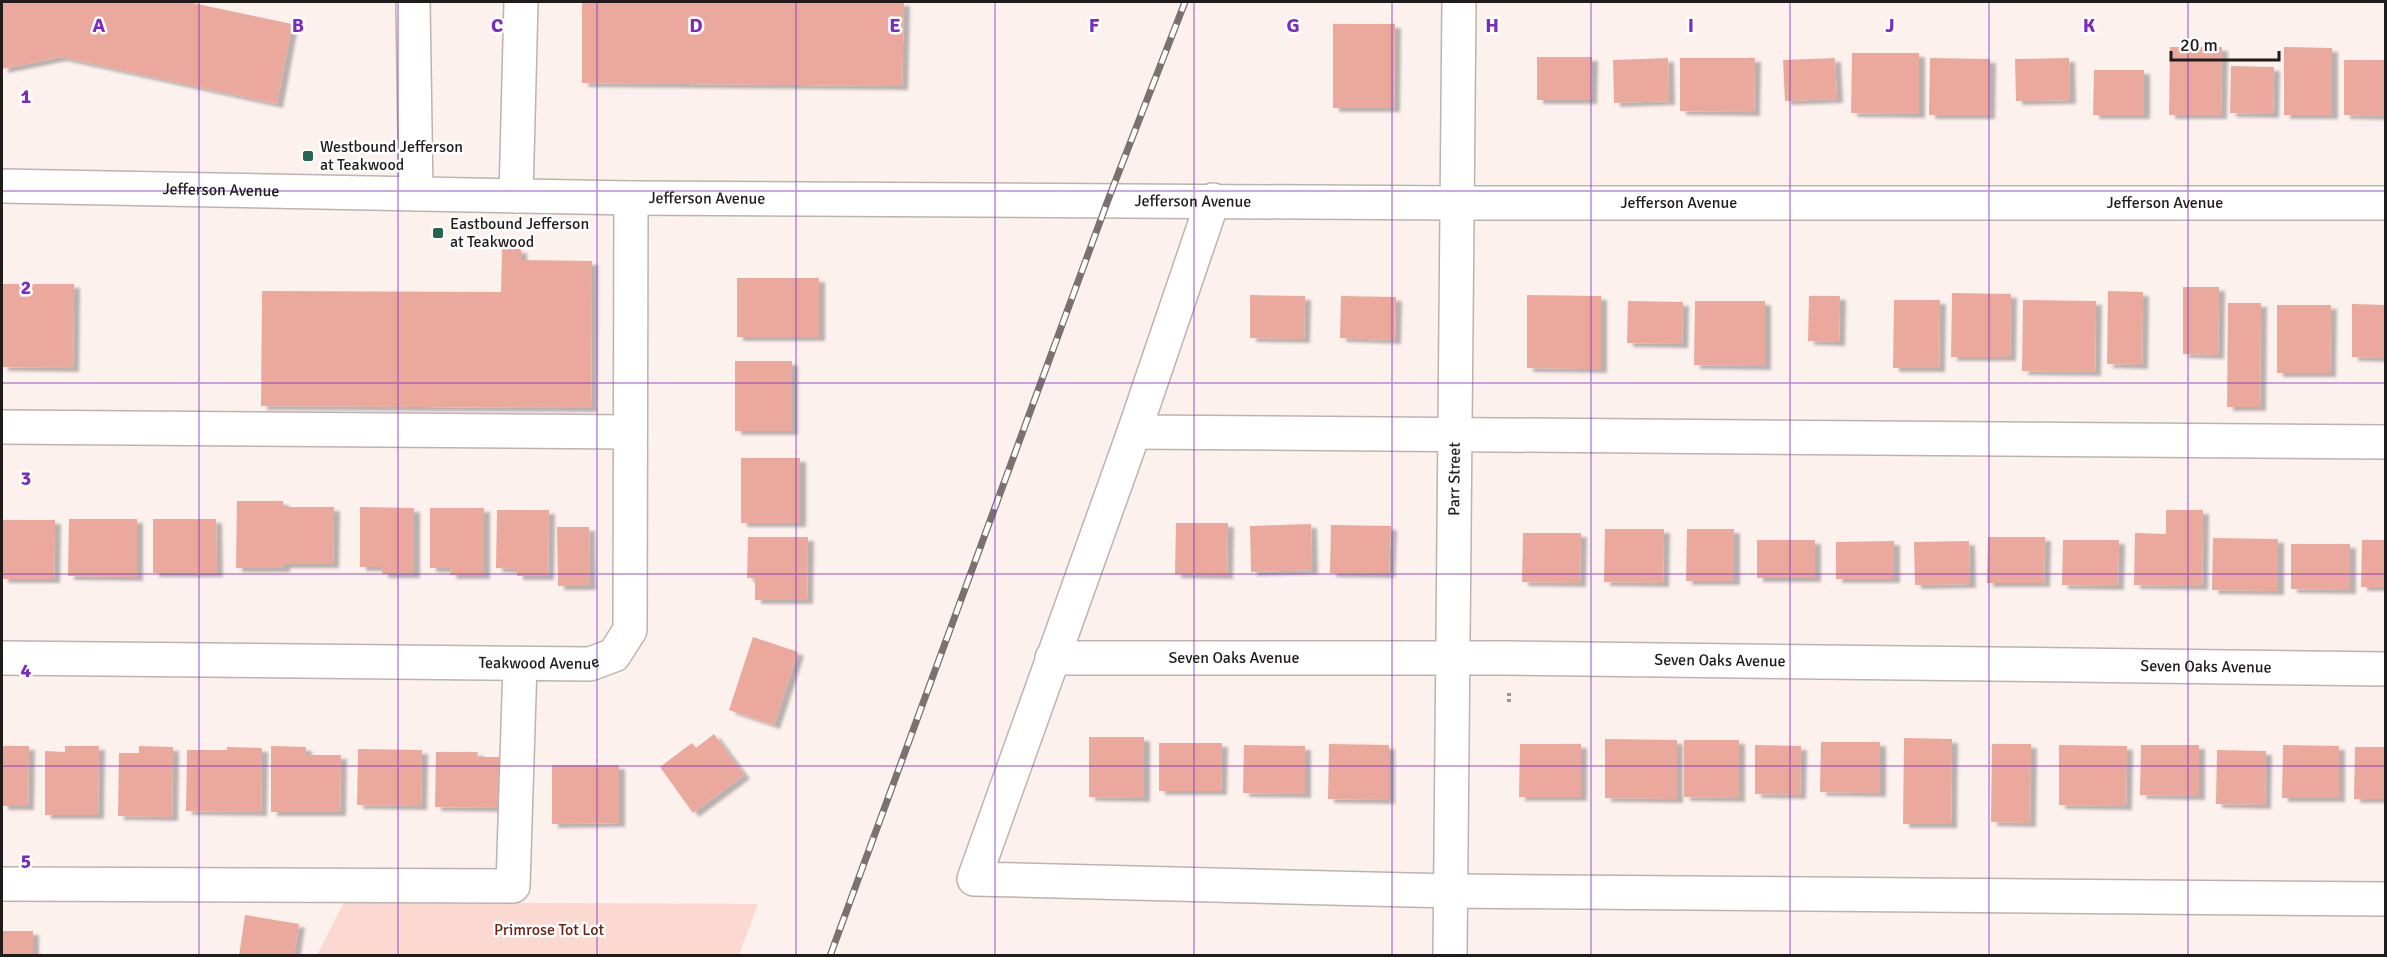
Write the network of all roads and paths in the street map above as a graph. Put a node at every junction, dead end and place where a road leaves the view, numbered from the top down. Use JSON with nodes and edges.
{"nodes":[{"id":1,"x":413,"y":2,"type":"edge"},
{"id":2,"x":521,"y":2,"type":"edge"},
{"id":3,"x":1459,"y":2,"type":"edge"},
{"id":4,"x":2,"y":186,"type":"edge"},
{"id":5,"x":416,"y":194,"type":"junction"},
{"id":6,"x":516,"y":196,"type":"junction"},
{"id":7,"x":631,"y":198,"type":"junction"},
{"id":8,"x":1213,"y":200,"type":"junction"},
{"id":9,"x":1456,"y":203,"type":"junction"},
{"id":10,"x":2385,"y":203,"type":"edge"},
{"id":11,"x":2,"y":427,"type":"edge"},
{"id":12,"x":630,"y":432,"type":"junction"},
{"id":13,"x":1134,"y":432,"type":"junction"},
{"id":14,"x":1456,"y":435,"type":"junction"},
{"id":15,"x":2385,"y":442,"type":"edge"},
{"id":16,"x":2,"y":658,"type":"edge"},
{"id":17,"x":1052,"y":658,"type":"junction"},
{"id":18,"x":1452,"y":658,"type":"junction"},
{"id":19,"x":520,"y":664,"type":"junction"},
{"id":20,"x":2385,"y":669,"type":"edge"},
{"id":21,"x":2,"y":884,"type":"edge"},
{"id":22,"x":1451,"y":891,"type":"junction"},
{"id":23,"x":2385,"y":899,"type":"edge"},
{"id":24,"x":1450,"y":956,"type":"edge"}],
"edges":[{"from":1,"to":5,"type":"street"},
{"from":2,"to":6,"type":"street"},
{"from":3,"to":9,"type":"street","name":"Parr Street"},
{"from":4,"to":5,"type":"street","name":"Jefferson Avenue"},
{"from":5,"to":6,"type":"street","name":"Jefferson Avenue"},
{"from":6,"to":7,"type":"street","name":"Jefferson Avenue"},
{"from":7,"to":8,"type":"street","name":"Jefferson Avenue"},
{"from":7,"to":12,"type":"street","name":"Teakwood Avenue"},
{"from":8,"to":9,"type":"street","name":"Jefferson Avenue"},
{"from":8,"to":13,"type":"street"},
{"from":9,"to":10,"type":"street","name":"Jefferson Avenue"},
{"from":9,"to":14,"type":"street","name":"Parr Street"},
{"from":11,"to":12,"type":"street"},
{"from":12,"to":19,"type":"street","name":"Teakwood Avenue"},
{"from":13,"to":14,"type":"street"},
{"from":13,"to":17,"type":"street"},
{"from":14,"to":15,"type":"street"},
{"from":14,"to":18,"type":"street","name":"Parr Street"},
{"from":16,"to":19,"type":"street","name":"Teakwood Avenue"},
{"from":17,"to":18,"type":"street","name":"Seven Oaks Avenue"},
{"from":17,"to":22,"type":"street"},
{"from":18,"to":20,"type":"street","name":"Seven Oaks Avenue"},
{"from":18,"to":22,"type":"street","name":"Parr Street"},
{"from":19,"to":21,"type":"street"},
{"from":22,"to":23,"type":"street"},
{"from":22,"to":24,"type":"street","name":"Parr Street"}]}
